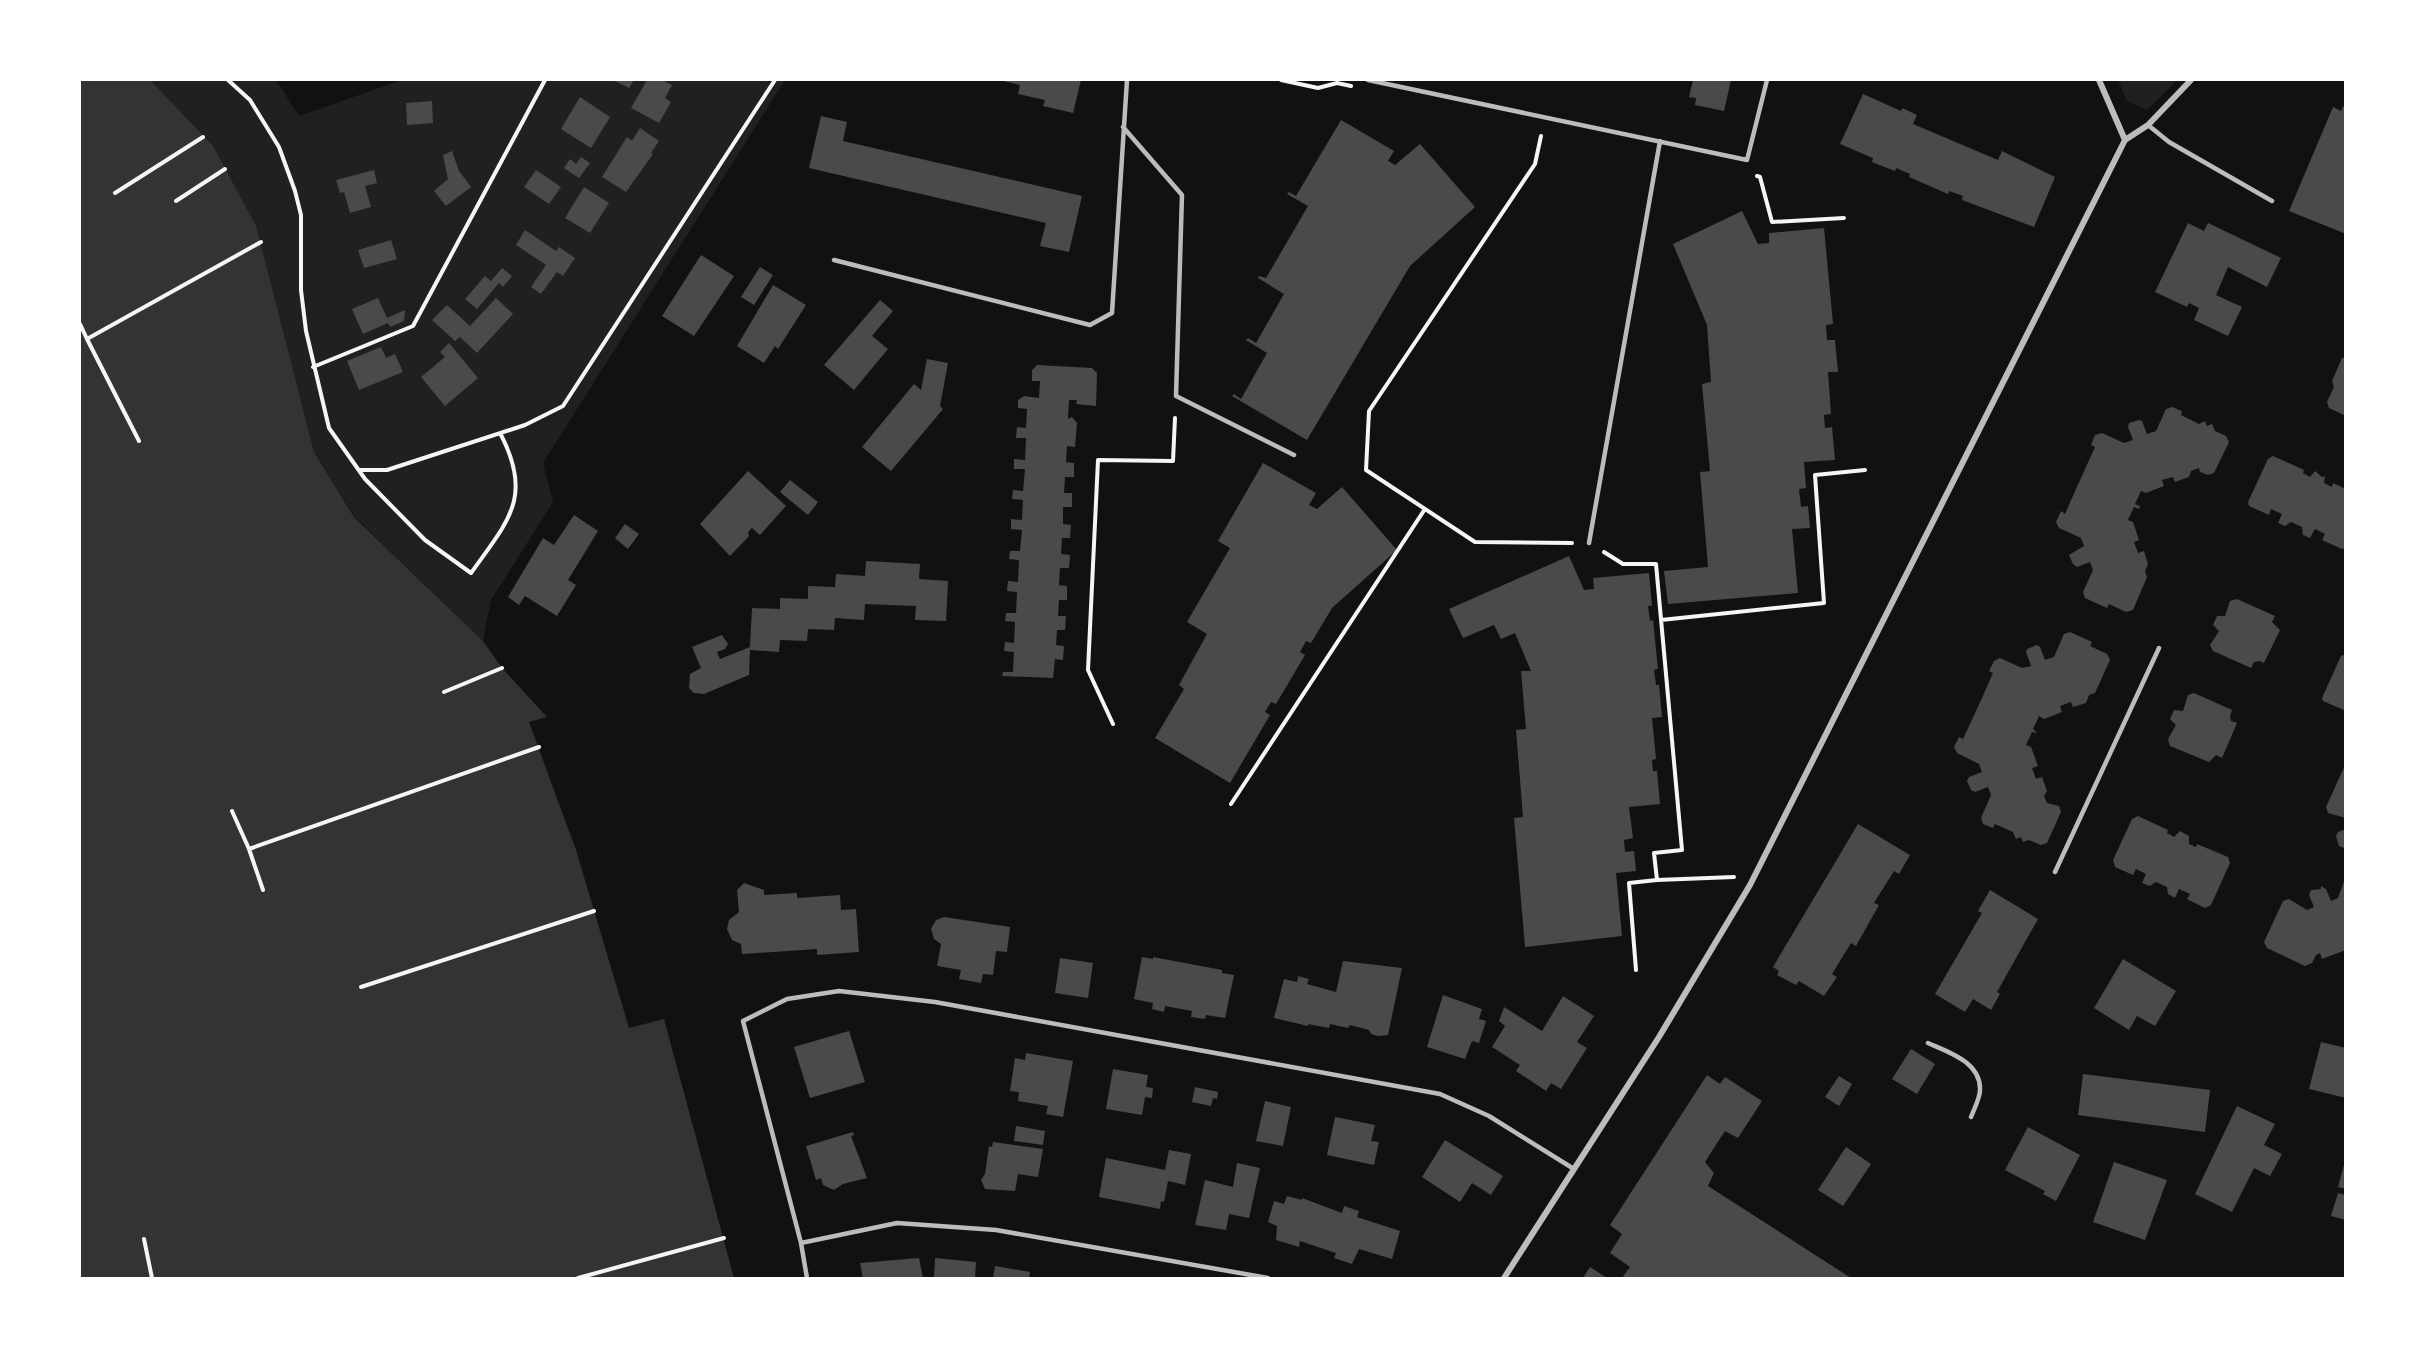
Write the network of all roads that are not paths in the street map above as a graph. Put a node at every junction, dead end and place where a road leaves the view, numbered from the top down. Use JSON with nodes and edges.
{"nodes":[{"id":1,"x":1127,"y":80,"type":"edge"},
{"id":2,"x":1368,"y":80,"type":"edge"},
{"id":3,"x":1767,"y":80,"type":"edge"},
{"id":4,"x":2099,"y":80,"type":"edge"},
{"id":5,"x":2191,"y":80,"type":"edge"},
{"id":6,"x":2148,"y":125,"type":"junction"},
{"id":7,"x":1123,"y":127,"type":"junction"},
{"id":8,"x":2125,"y":140,"type":"junction"},
{"id":9,"x":1660,"y":141,"type":"junction"},
{"id":10,"x":2272,"y":201,"type":"dead end"},
{"id":11,"x":834,"y":260,"type":"dead end"},
{"id":12,"x":1294,"y":455,"type":"dead end"},
{"id":13,"x":1589,"y":543,"type":"road end"},
{"id":14,"x":2159,"y":648,"type":"dead end"},
{"id":15,"x":2055,"y":872,"type":"dead end"},
{"id":16,"x":1928,"y":1043,"type":"dead end"},
{"id":17,"x":1971,"y":1117,"type":"dead end"},
{"id":18,"x":1574,"y":1169,"type":"junction"},
{"id":19,"x":801,"y":1243,"type":"junction"},
{"id":20,"x":807,"y":1278,"type":"edge"},
{"id":21,"x":1268,"y":1278,"type":"edge"},
{"id":22,"x":1504,"y":1278,"type":"edge"}],
"edges":[{"from":1,"to":7,"type":"lane"},
{"from":2,"to":9,"type":"lane"},
{"from":3,"to":9,"type":"lane"},
{"from":4,"to":8,"type":"street"},
{"from":5,"to":6,"type":"street"},
{"from":6,"to":8,"type":"street"},
{"from":6,"to":10,"type":"lane"},
{"from":7,"to":11,"type":"lane"},
{"from":7,"to":12,"type":"lane"},
{"from":8,"to":18,"type":"street"},
{"from":9,"to":13,"type":"lane"},
{"from":14,"to":15,"type":"lane"},
{"from":16,"to":17,"type":"lane"},
{"from":18,"to":19,"type":"lane"},
{"from":18,"to":22,"type":"street"},
{"from":19,"to":20,"type":"lane"},
{"from":19,"to":21,"type":"lane"}]}
